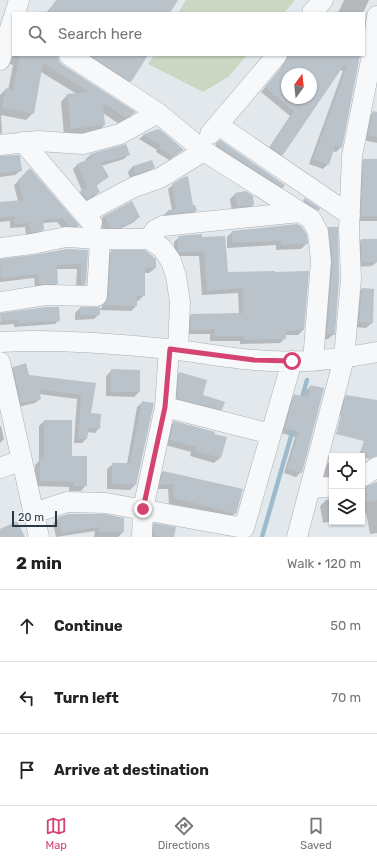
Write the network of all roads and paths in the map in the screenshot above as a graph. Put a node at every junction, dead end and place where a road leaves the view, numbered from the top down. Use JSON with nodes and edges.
{"nodes":[{"id":1,"x":19,"y":0,"type":"edge"},
{"id":2,"x":323,"y":0,"type":"edge"},
{"id":3,"x":14,"y":12,"type":"edge"},
{"id":4,"x":313,"y":12,"type":"edge"},
{"id":5,"x":377,"y":16,"type":"edge"},
{"id":6,"x":10,"y":20,"type":"edge"},
{"id":7,"x":71,"y":56,"type":"edge"},
{"id":8,"x":276,"y":56,"type":"edge"},
{"id":9,"x":0,"y":60,"type":"edge"},
{"id":10,"x":158,"y":113,"type":"junction"},
{"id":11,"x":218,"y":125,"type":"junction"},
{"id":12,"x":23,"y":142,"type":"junction"},
{"id":13,"x":0,"y":145,"type":"edge"},
{"id":14,"x":202,"y":149,"type":"junction"},
{"id":15,"x":300,"y":212,"type":"junction"},
{"id":16,"x":85,"y":214,"type":"junction"},
{"id":17,"x":350,"y":215,"type":"junction"},
{"id":18,"x":102,"y":239,"type":"junction"},
{"id":19,"x":149,"y":239,"type":"junction"},
{"id":20,"x":0,"y":248,"type":"edge"},
{"id":21,"x":0,"y":302,"type":"edge"},
{"id":22,"x":0,"y":342,"type":"edge"},
{"id":23,"x":174,"y":350,"type":"junction"},
{"id":24,"x":377,"y":352,"type":"edge"},
{"id":25,"x":344,"y":358,"type":"junction"},
{"id":26,"x":292,"y":361,"type":"junction"},
{"id":27,"x":313,"y":361,"type":"junction"},
{"id":28,"x":0,"y":362,"type":"edge"},
{"id":29,"x":165,"y":407,"type":"junction"},
{"id":30,"x":271,"y":434,"type":"junction"},
{"id":31,"x":22,"y":460,"type":"junction"},
{"id":32,"x":377,"y":467,"type":"edge"},
{"id":33,"x":0,"y":468,"type":"edge"},
{"id":34,"x":365,"y":476,"type":"edge"},
{"id":35,"x":329,"y":487,"type":"edge"},
{"id":36,"x":310,"y":488,"type":"junction"},
{"id":37,"x":143,"y":509,"type":"junction"},
{"id":38,"x":34,"y":513,"type":"junction"},
{"id":39,"x":39,"y":537,"type":"edge"},
{"id":40,"x":142,"y":537,"type":"edge"},
{"id":41,"x":297,"y":537,"type":"edge"}],
"edges":[{"from":1,"to":3,"type":"street"},
{"from":2,"to":4,"type":"street"},
{"from":5,"to":17,"type":"street"},
{"from":6,"to":9,"type":"street"},
{"from":7,"to":10,"type":"street"},
{"from":8,"to":11,"type":"street"},
{"from":10,"to":12,"type":"street"},
{"from":10,"to":14,"type":"street"},
{"from":11,"to":14,"type":"street"},
{"from":11,"to":17,"type":"street"},
{"from":12,"to":13,"type":"street"},
{"from":12,"to":16,"type":"street"},
{"from":14,"to":15,"type":"street"},
{"from":14,"to":16,"type":"street"},
{"from":15,"to":19,"type":"street"},
{"from":15,"to":27,"type":"street"},
{"from":16,"to":18,"type":"street"},
{"from":17,"to":25,"type":"street"},
{"from":18,"to":19,"type":"street"},
{"from":18,"to":20,"type":"street"},
{"from":18,"to":21,"type":"street"},
{"from":19,"to":23,"type":"street"},
{"from":22,"to":23,"type":"street"},
{"from":23,"to":26,"type":"street"},
{"from":23,"to":29,"type":"street"},
{"from":24,"to":25,"type":"street"},
{"from":25,"to":27,"type":"street"},
{"from":25,"to":36,"type":"street"},
{"from":26,"to":27,"type":"street"},
{"from":26,"to":30,"type":"street"},
{"from":28,"to":31,"type":"street"},
{"from":29,"to":30,"type":"street"},
{"from":29,"to":37,"type":"street"},
{"from":30,"to":37,"type":"street"},
{"from":31,"to":33,"type":"street"},
{"from":31,"to":38,"type":"street"},
{"from":32,"to":34,"type":"street"},
{"from":35,"to":36,"type":"street"},
{"from":36,"to":41,"type":"street"},
{"from":37,"to":38,"type":"street"},
{"from":37,"to":40,"type":"street"},
{"from":38,"to":39,"type":"street"}]}
